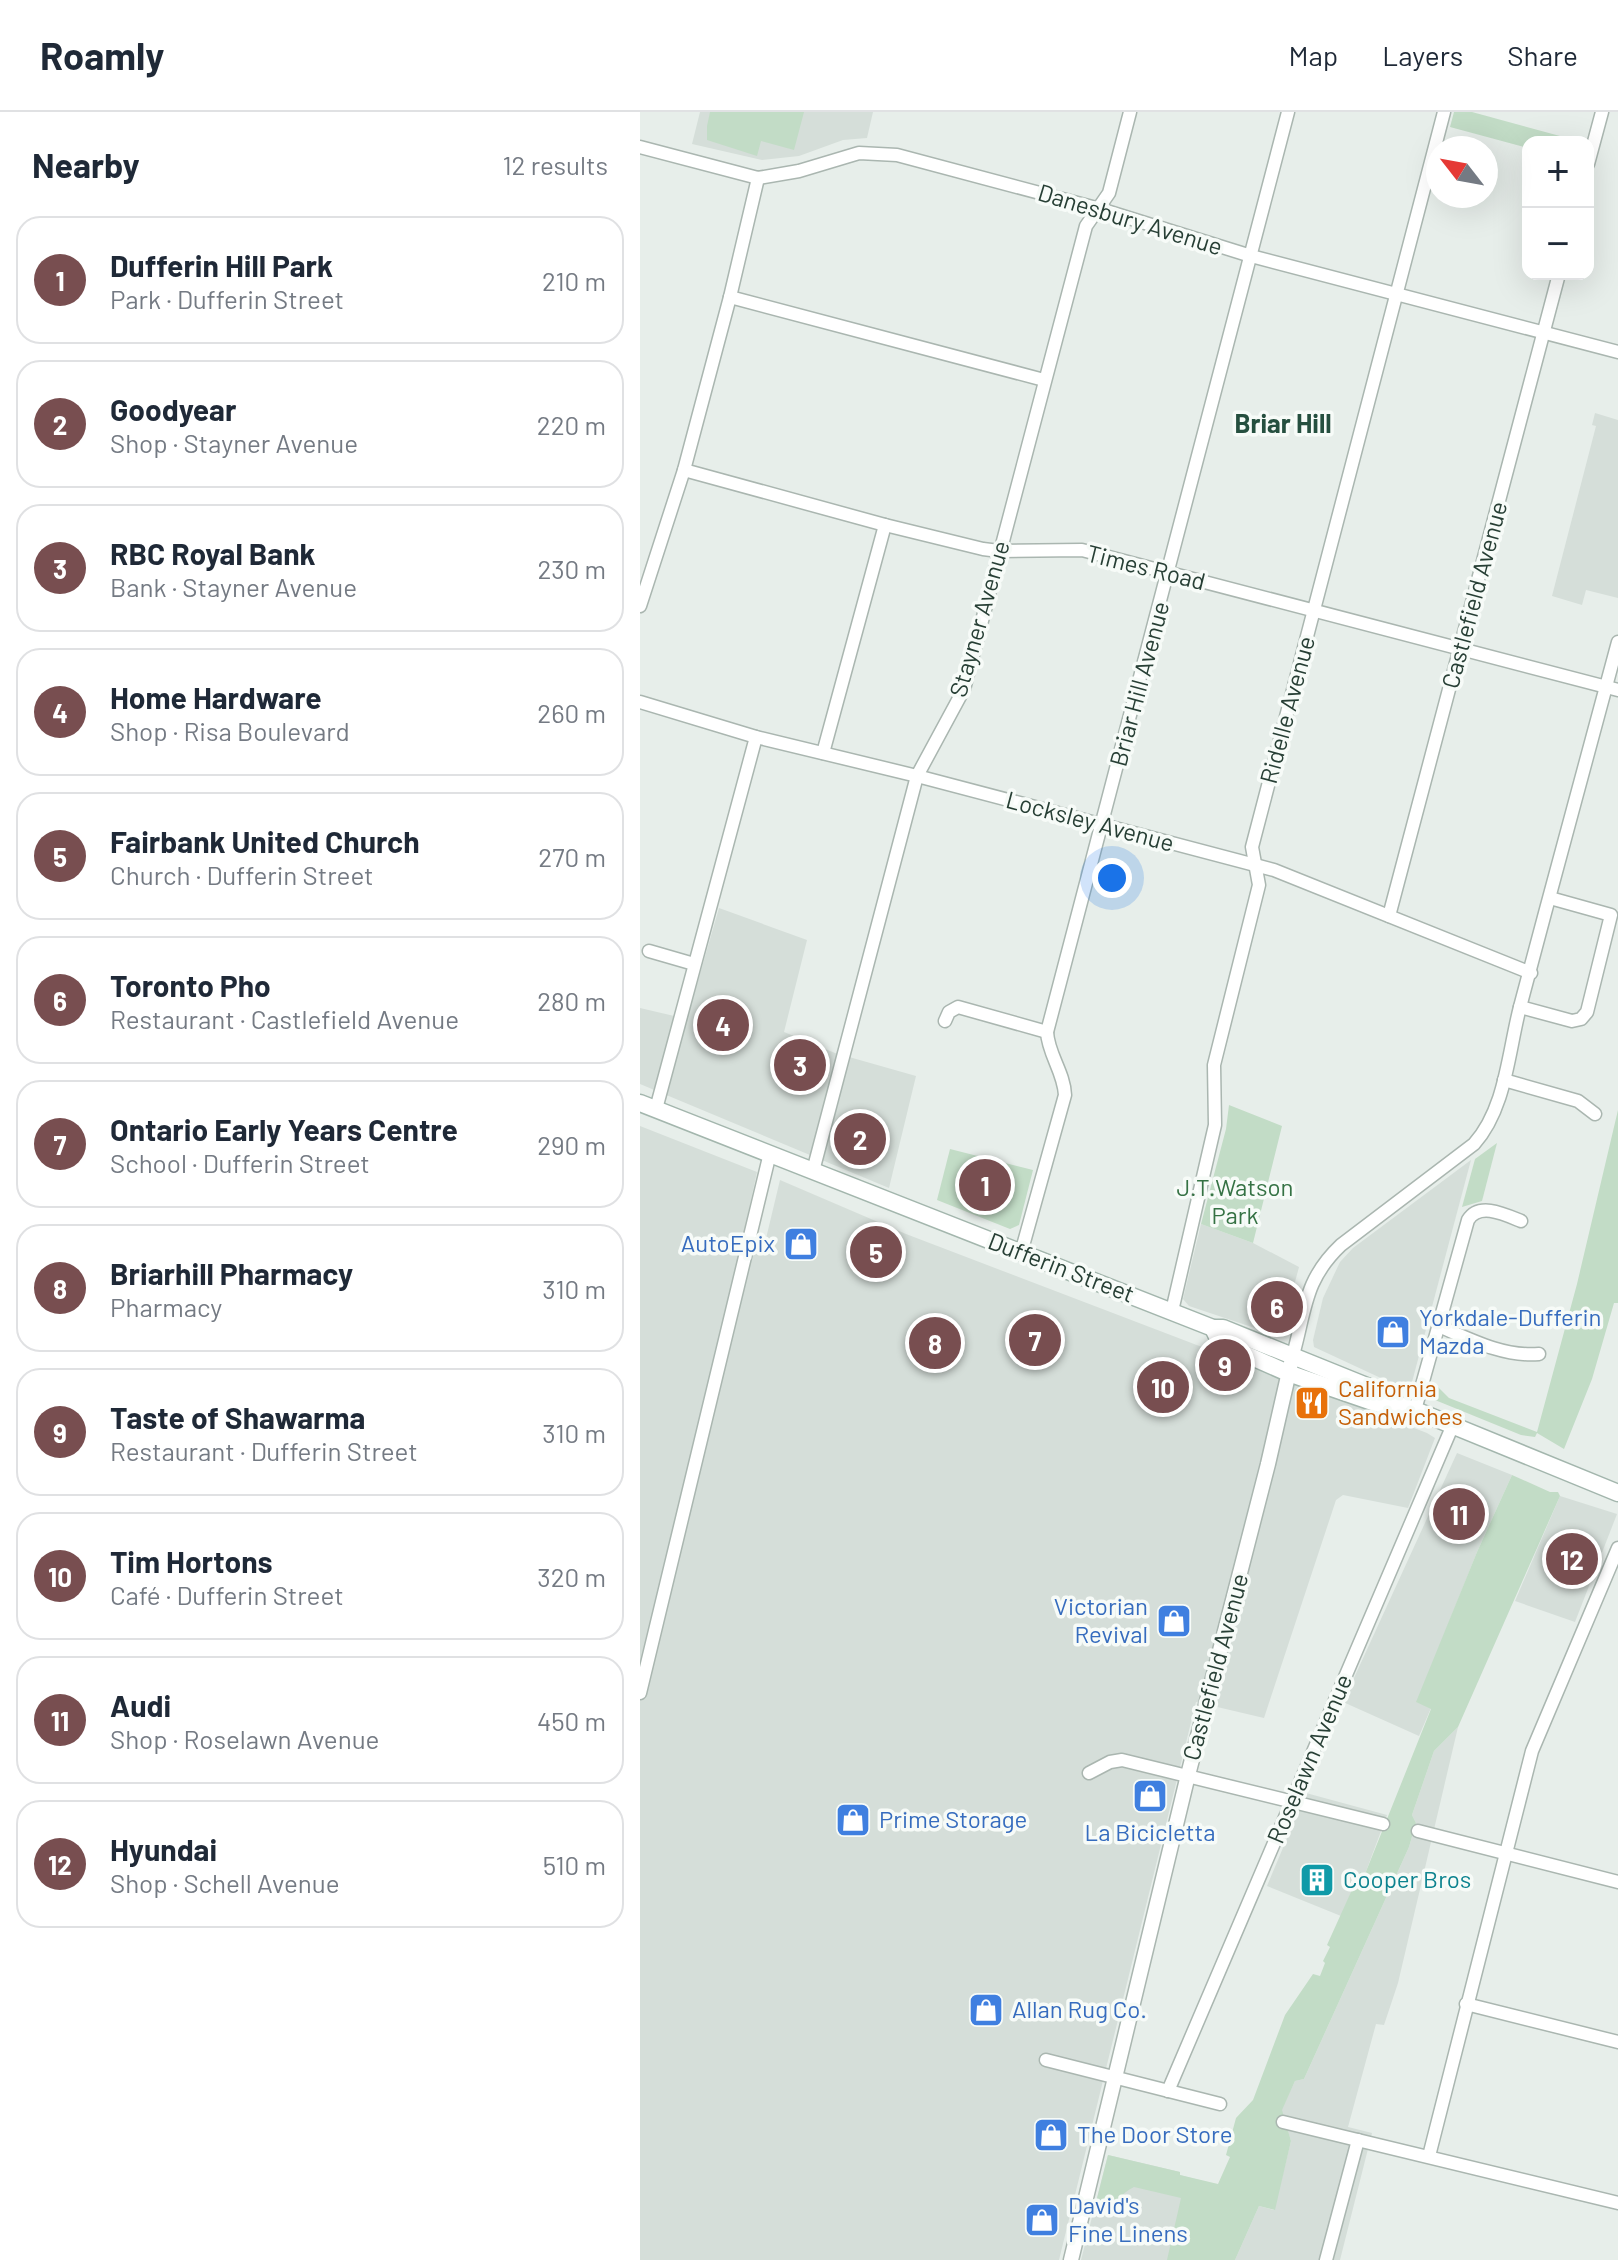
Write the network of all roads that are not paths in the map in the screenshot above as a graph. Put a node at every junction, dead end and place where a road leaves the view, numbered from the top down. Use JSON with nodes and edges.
{"nodes":[{"id":1,"x":1130,"y":112,"type":"edge"},
{"id":2,"x":1288,"y":112,"type":"edge"},
{"id":3,"x":1444,"y":112,"type":"edge"},
{"id":4,"x":1602,"y":112,"type":"edge"},
{"id":5,"x":1594,"y":142,"type":"edge"},
{"id":6,"x":640,"y":147,"type":"edge"},
{"id":7,"x":758,"y":178,"type":"junction"},
{"id":8,"x":1100,"y":209,"type":"junction"},
{"id":9,"x":1251,"y":256,"type":"junction"},
{"id":10,"x":1557,"y":280,"type":"edge"},
{"id":11,"x":1397,"y":295,"type":"junction"},
{"id":12,"x":730,"y":297,"type":"junction"},
{"id":13,"x":1544,"y":333,"type":"junction"},
{"id":14,"x":1618,"y":352,"type":"edge"},
{"id":15,"x":1044,"y":380,"type":"junction"},
{"id":16,"x":684,"y":470,"type":"junction"},
{"id":17,"x":885,"y":525,"type":"junction"},
{"id":18,"x":999,"y":551,"type":"junction"},
{"id":19,"x":646,"y":564,"type":"edge"},
{"id":20,"x":1169,"y":574,"type":"junction"},
{"id":21,"x":640,"y":606,"type":"edge"},
{"id":22,"x":1313,"y":612,"type":"junction"},
{"id":23,"x":1618,"y":642,"type":"edge"},
{"id":24,"x":1461,"y":650,"type":"junction"},
{"id":25,"x":1612,"y":688,"type":"edge"},
{"id":26,"x":640,"y":702,"type":"edge"},
{"id":27,"x":756,"y":737,"type":"junction"},
{"id":28,"x":823,"y":753,"type":"junction"},
{"id":29,"x":917,"y":776,"type":"junction"},
{"id":30,"x":1102,"y":825,"type":"junction"},
{"id":31,"x":1255,"y":865,"type":"junction"},
{"id":32,"x":1550,"y":898,"type":"junction"},
{"id":33,"x":1389,"y":916,"type":"junction"},
{"id":34,"x":649,"y":951,"type":"dead end"},
{"id":35,"x":694,"y":964,"type":"junction"},
{"id":36,"x":1531,"y":973,"type":"junction"},
{"id":37,"x":1520,"y":1007,"type":"junction"},
{"id":38,"x":945,"y":1021,"type":"dead end"},
{"id":39,"x":1047,"y":1032,"type":"junction"},
{"id":40,"x":1504,"y":1080,"type":"junction"},
{"id":41,"x":640,"y":1103,"type":"edge"},
{"id":42,"x":656,"y":1109,"type":"junction"},
{"id":43,"x":1595,"y":1114,"type":"dead end"},
{"id":44,"x":770,"y":1153,"type":"junction"},
{"id":45,"x":813,"y":1171,"type":"junction"},
{"id":46,"x":1521,"y":1221,"type":"dead end"},
{"id":47,"x":1021,"y":1253,"type":"junction"},
{"id":48,"x":1172,"y":1311,"type":"junction"},
{"id":49,"x":1439,"y":1326,"type":"junction"},
{"id":50,"x":1213,"y":1328,"type":"junction"},
{"id":51,"x":1539,"y":1354,"type":"dead end"},
{"id":52,"x":1293,"y":1355,"type":"junction"},
{"id":53,"x":1288,"y":1373,"type":"junction"},
{"id":54,"x":1391,"y":1402,"type":"junction"},
{"id":55,"x":1415,"y":1410,"type":"junction"},
{"id":56,"x":1452,"y":1427,"type":"junction"},
{"id":57,"x":1618,"y":1493,"type":"edge"},
{"id":58,"x":1618,"y":1548,"type":"edge"},
{"id":59,"x":640,"y":1693,"type":"edge"},
{"id":60,"x":1089,"y":1773,"type":"dead end"},
{"id":61,"x":1188,"y":1775,"type":"junction"},
{"id":62,"x":1292,"y":1800,"type":"junction"},
{"id":63,"x":1383,"y":1824,"type":"dead end"},
{"id":64,"x":1418,"y":1831,"type":"dead end"},
{"id":65,"x":1505,"y":1853,"type":"junction"},
{"id":66,"x":1618,"y":1882,"type":"edge"},
{"id":67,"x":1466,"y":2004,"type":"junction"},
{"id":68,"x":1618,"y":2042,"type":"edge"},
{"id":69,"x":1046,"y":2060,"type":"dead end"},
{"id":70,"x":1114,"y":2077,"type":"junction"},
{"id":71,"x":1168,"y":2091,"type":"junction"},
{"id":72,"x":1220,"y":2104,"type":"dead end"},
{"id":73,"x":1283,"y":2122,"type":"dead end"},
{"id":74,"x":1358,"y":2140,"type":"junction"},
{"id":75,"x":1429,"y":2156,"type":"junction"},
{"id":76,"x":1618,"y":2203,"type":"edge"},
{"id":77,"x":1071,"y":2260,"type":"edge"},
{"id":78,"x":1326,"y":2260,"type":"edge"}],
"edges":[{"from":1,"to":8,"type":"street","name":"Stayner Avenue"},
{"from":2,"to":9,"type":"street","name":"Briar Hill Avenue"},
{"from":3,"to":11,"type":"street","name":"Ridelle Avenue"},
{"from":4,"to":5,"type":"street"},
{"from":6,"to":7,"type":"street","name":"Danesbury Avenue"},
{"from":7,"to":8,"type":"street","name":"Danesbury Avenue"},
{"from":7,"to":12,"type":"street"},
{"from":8,"to":9,"type":"street","name":"Danesbury Avenue"},
{"from":8,"to":15,"type":"street","name":"Stayner Avenue"},
{"from":9,"to":11,"type":"street","name":"Danesbury Avenue"},
{"from":9,"to":20,"type":"street","name":"Briar Hill Avenue"},
{"from":10,"to":13,"type":"street","name":"Castlefield Avenue"},
{"from":11,"to":13,"type":"street","name":"Danesbury Avenue"},
{"from":11,"to":22,"type":"street","name":"Ridelle Avenue"},
{"from":12,"to":15,"type":"street"},
{"from":12,"to":16,"type":"street"},
{"from":13,"to":14,"type":"street","name":"Danesbury Avenue"},
{"from":13,"to":24,"type":"street","name":"Castlefield Avenue"},
{"from":15,"to":18,"type":"street","name":"Stayner Avenue"},
{"from":16,"to":17,"type":"street","name":"Times Road"},
{"from":16,"to":19,"type":"street"},
{"from":17,"to":18,"type":"street","name":"Times Road"},
{"from":17,"to":28,"type":"street"},
{"from":18,"to":20,"type":"street","name":"Times Road"},
{"from":18,"to":29,"type":"street","name":"Stayner Avenue"},
{"from":19,"to":21,"type":"street"},
{"from":20,"to":22,"type":"street","name":"Times Road"},
{"from":20,"to":30,"type":"street","name":"Briar Hill Avenue"},
{"from":22,"to":24,"type":"street","name":"Times Road"},
{"from":22,"to":31,"type":"street","name":"Ridelle Avenue"},
{"from":23,"to":25,"type":"street"},
{"from":24,"to":25,"type":"street","name":"Times Road"},
{"from":24,"to":33,"type":"street","name":"Castlefield Avenue"},
{"from":25,"to":32,"type":"street"},
{"from":26,"to":27,"type":"street","name":"Locksley Avenue"},
{"from":27,"to":28,"type":"street","name":"Locksley Avenue"},
{"from":27,"to":35,"type":"street"},
{"from":28,"to":29,"type":"street","name":"Locksley Avenue"},
{"from":29,"to":30,"type":"street","name":"Locksley Avenue"},
{"from":29,"to":45,"type":"street","name":"Stayner Avenue"},
{"from":30,"to":31,"type":"street","name":"Locksley Avenue"},
{"from":30,"to":39,"type":"street","name":"Briar Hill Avenue"},
{"from":31,"to":33,"type":"street","name":"Locksley Avenue"},
{"from":31,"to":48,"type":"street","name":"Ridelle Avenue"},
{"from":32,"to":36,"type":"street"},
{"from":32,"to":37,"type":"street"},
{"from":33,"to":36,"type":"street","name":"Locksley Avenue"},
{"from":34,"to":35,"type":"street"},
{"from":35,"to":42,"type":"street"},
{"from":36,"to":37,"type":"street"},
{"from":37,"to":40,"type":"street"},
{"from":38,"to":39,"type":"street"},
{"from":39,"to":47,"type":"street"},
{"from":40,"to":43,"type":"street"},
{"from":40,"to":52,"type":"street","name":"Castlefield Avenue"},
{"from":41,"to":42,"type":"main road","name":"Dufferin Street"},
{"from":42,"to":44,"type":"main road","name":"Dufferin Street"},
{"from":44,"to":45,"type":"main road","name":"Dufferin Street"},
{"from":44,"to":59,"type":"street"},
{"from":45,"to":47,"type":"main road","name":"Dufferin Street"},
{"from":46,"to":49,"type":"street"},
{"from":47,"to":48,"type":"main road","name":"Dufferin Street"},
{"from":48,"to":50,"type":"main road","name":"Dufferin Street"},
{"from":49,"to":51,"type":"street"},
{"from":49,"to":55,"type":"street"},
{"from":50,"to":52,"type":"main road","name":"Dufferin Street"},
{"from":50,"to":53,"type":"main road","name":"Dufferin Street"},
{"from":52,"to":53,"type":"street","name":"Castlefield Avenue"},
{"from":52,"to":54,"type":"main road","name":"Dufferin Street"},
{"from":53,"to":54,"type":"main road","name":"Dufferin Street"},
{"from":53,"to":61,"type":"street","name":"Castlefield Avenue"},
{"from":54,"to":55,"type":"main road","name":"Dufferin Street"},
{"from":55,"to":56,"type":"main road","name":"Dufferin Street"},
{"from":56,"to":57,"type":"main road","name":"Dufferin Street"},
{"from":56,"to":62,"type":"street","name":"Roselawn Avenue"},
{"from":58,"to":65,"type":"street"},
{"from":60,"to":61,"type":"street"},
{"from":61,"to":62,"type":"street"},
{"from":61,"to":70,"type":"street","name":"Castlefield Avenue"},
{"from":62,"to":63,"type":"street"},
{"from":62,"to":71,"type":"street","name":"Roselawn Avenue"},
{"from":64,"to":65,"type":"street"},
{"from":65,"to":66,"type":"street"},
{"from":65,"to":67,"type":"street"},
{"from":67,"to":68,"type":"street"},
{"from":67,"to":75,"type":"street"},
{"from":69,"to":70,"type":"street"},
{"from":70,"to":71,"type":"street"},
{"from":70,"to":77,"type":"street","name":"Castlefield Avenue"},
{"from":71,"to":72,"type":"street"},
{"from":73,"to":74,"type":"street"},
{"from":74,"to":75,"type":"street"},
{"from":74,"to":78,"type":"street"},
{"from":75,"to":76,"type":"street"}]}
